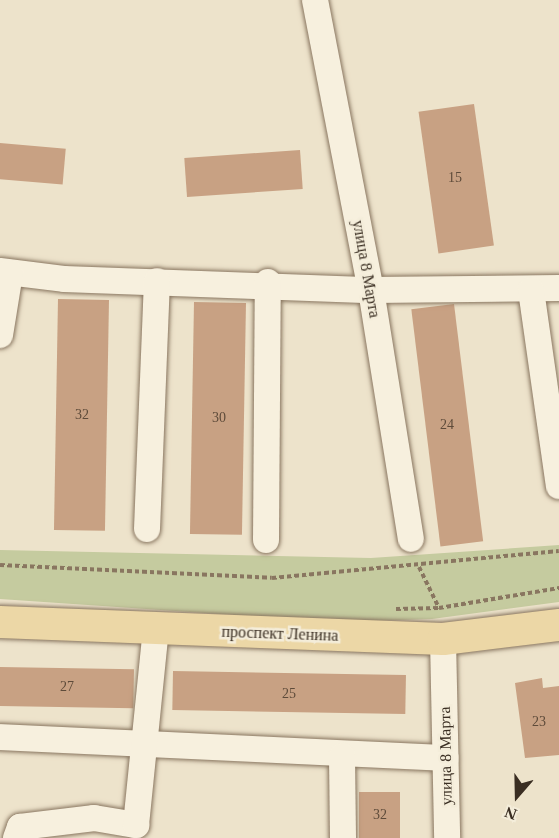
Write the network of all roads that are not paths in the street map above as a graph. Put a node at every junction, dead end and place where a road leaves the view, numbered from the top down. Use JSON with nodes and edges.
{"nodes":[{"id":1,"x":315,"y":0,"type":"edge"},
{"id":2,"x":5,"y":272,"type":"edge"},
{"id":3,"x":157,"y":281,"type":"junction"},
{"id":4,"x":268,"y":282,"type":"junction"},
{"id":5,"x":559,"y":288,"type":"edge"},
{"id":6,"x":371,"y":290,"type":"junction"},
{"id":7,"x":531,"y":290,"type":"junction"},
{"id":8,"x":0,"y":335,"type":"edge"},
{"id":9,"x":559,"y":486,"type":"edge"},
{"id":10,"x":147,"y":529,"type":"dead end"},
{"id":11,"x":411,"y":538,"type":"road end"},
{"id":12,"x":266,"y":540,"type":"dead end"},
{"id":13,"x":0,"y":622,"type":"edge"},
{"id":14,"x":559,"y":625,"type":"edge"},
{"id":15,"x":156,"y":629,"type":"junction"},
{"id":16,"x":443,"y":639,"type":"junction"},
{"id":17,"x":0,"y":737,"type":"edge"},
{"id":18,"x":145,"y":745,"type":"junction"},
{"id":19,"x":342,"y":756,"type":"junction"},
{"id":20,"x":446,"y":758,"type":"junction"},
{"id":21,"x":16,"y":838,"type":"edge"},
{"id":22,"x":343,"y":838,"type":"edge"},
{"id":23,"x":447,"y":838,"type":"edge"}],
"edges":[{"from":1,"to":6,"type":"street","name":"улица 8 Марта"},
{"from":2,"to":3,"type":"street"},
{"from":2,"to":8,"type":"street"},
{"from":3,"to":4,"type":"street"},
{"from":3,"to":10,"type":"street"},
{"from":4,"to":6,"type":"street"},
{"from":4,"to":12,"type":"street"},
{"from":5,"to":7,"type":"street"},
{"from":6,"to":7,"type":"street"},
{"from":6,"to":11,"type":"street","name":"улица 8 Марта"},
{"from":7,"to":9,"type":"street"},
{"from":13,"to":15,"type":"main road","name":"проспект Ленина"},
{"from":14,"to":16,"type":"main road","name":"проспект Ленина"},
{"from":15,"to":16,"type":"main road","name":"проспект Ленина"},
{"from":15,"to":18,"type":"street"},
{"from":16,"to":20,"type":"street","name":"улица 8 Марта"},
{"from":17,"to":18,"type":"street"},
{"from":18,"to":19,"type":"street"},
{"from":18,"to":21,"type":"street"},
{"from":19,"to":20,"type":"street"},
{"from":19,"to":22,"type":"street"},
{"from":20,"to":23,"type":"street","name":"улица 8 Марта"}]}
